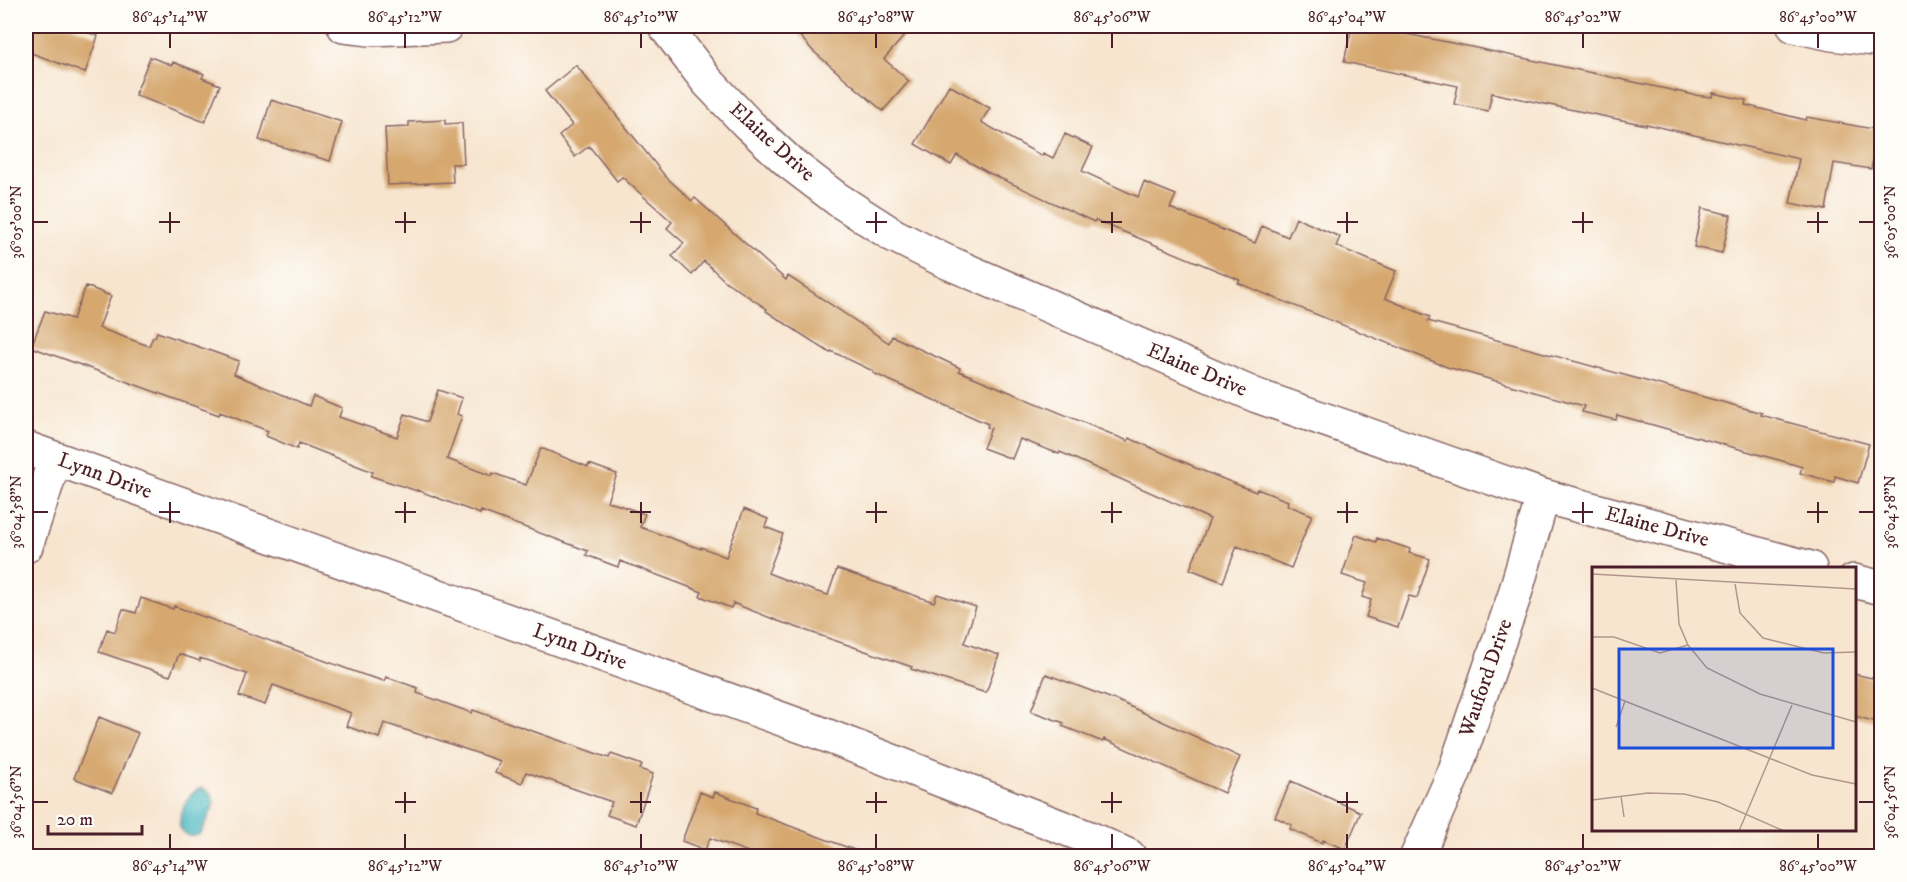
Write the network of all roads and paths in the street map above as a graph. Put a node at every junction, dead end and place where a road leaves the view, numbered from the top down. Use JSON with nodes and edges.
{"nodes":[{"id":1,"x":344,"y":26,"type":"edge"},
{"id":2,"x":446,"y":26,"type":"edge"},
{"id":3,"x":665,"y":26,"type":"edge"},
{"id":4,"x":1794,"y":26,"type":"edge"},
{"id":5,"x":1881,"y":39,"type":"edge"},
{"id":6,"x":40,"y":453,"type":"edge"},
{"id":7,"x":1543,"y":496,"type":"junction"},
{"id":8,"x":26,"y":546,"type":"edge"},
{"id":9,"x":1806,"y":567,"type":"edge"},
{"id":10,"x":1856,"y":582,"type":"edge"},
{"id":11,"x":1881,"y":588,"type":"edge"},
{"id":12,"x":1130,"y":856,"type":"edge"},
{"id":13,"x":1417,"y":856,"type":"edge"}],
"edges":[{"from":1,"to":2,"type":"street"},
{"from":3,"to":7,"type":"street","name":"Elaine Drive"},
{"from":4,"to":5,"type":"street"},
{"from":6,"to":8,"type":"street"},
{"from":6,"to":12,"type":"street","name":"Lynn Drive"},
{"from":7,"to":9,"type":"street","name":"Elaine Drive"},
{"from":7,"to":13,"type":"street","name":"Wauford Drive"},
{"from":10,"to":11,"type":"street"}]}
